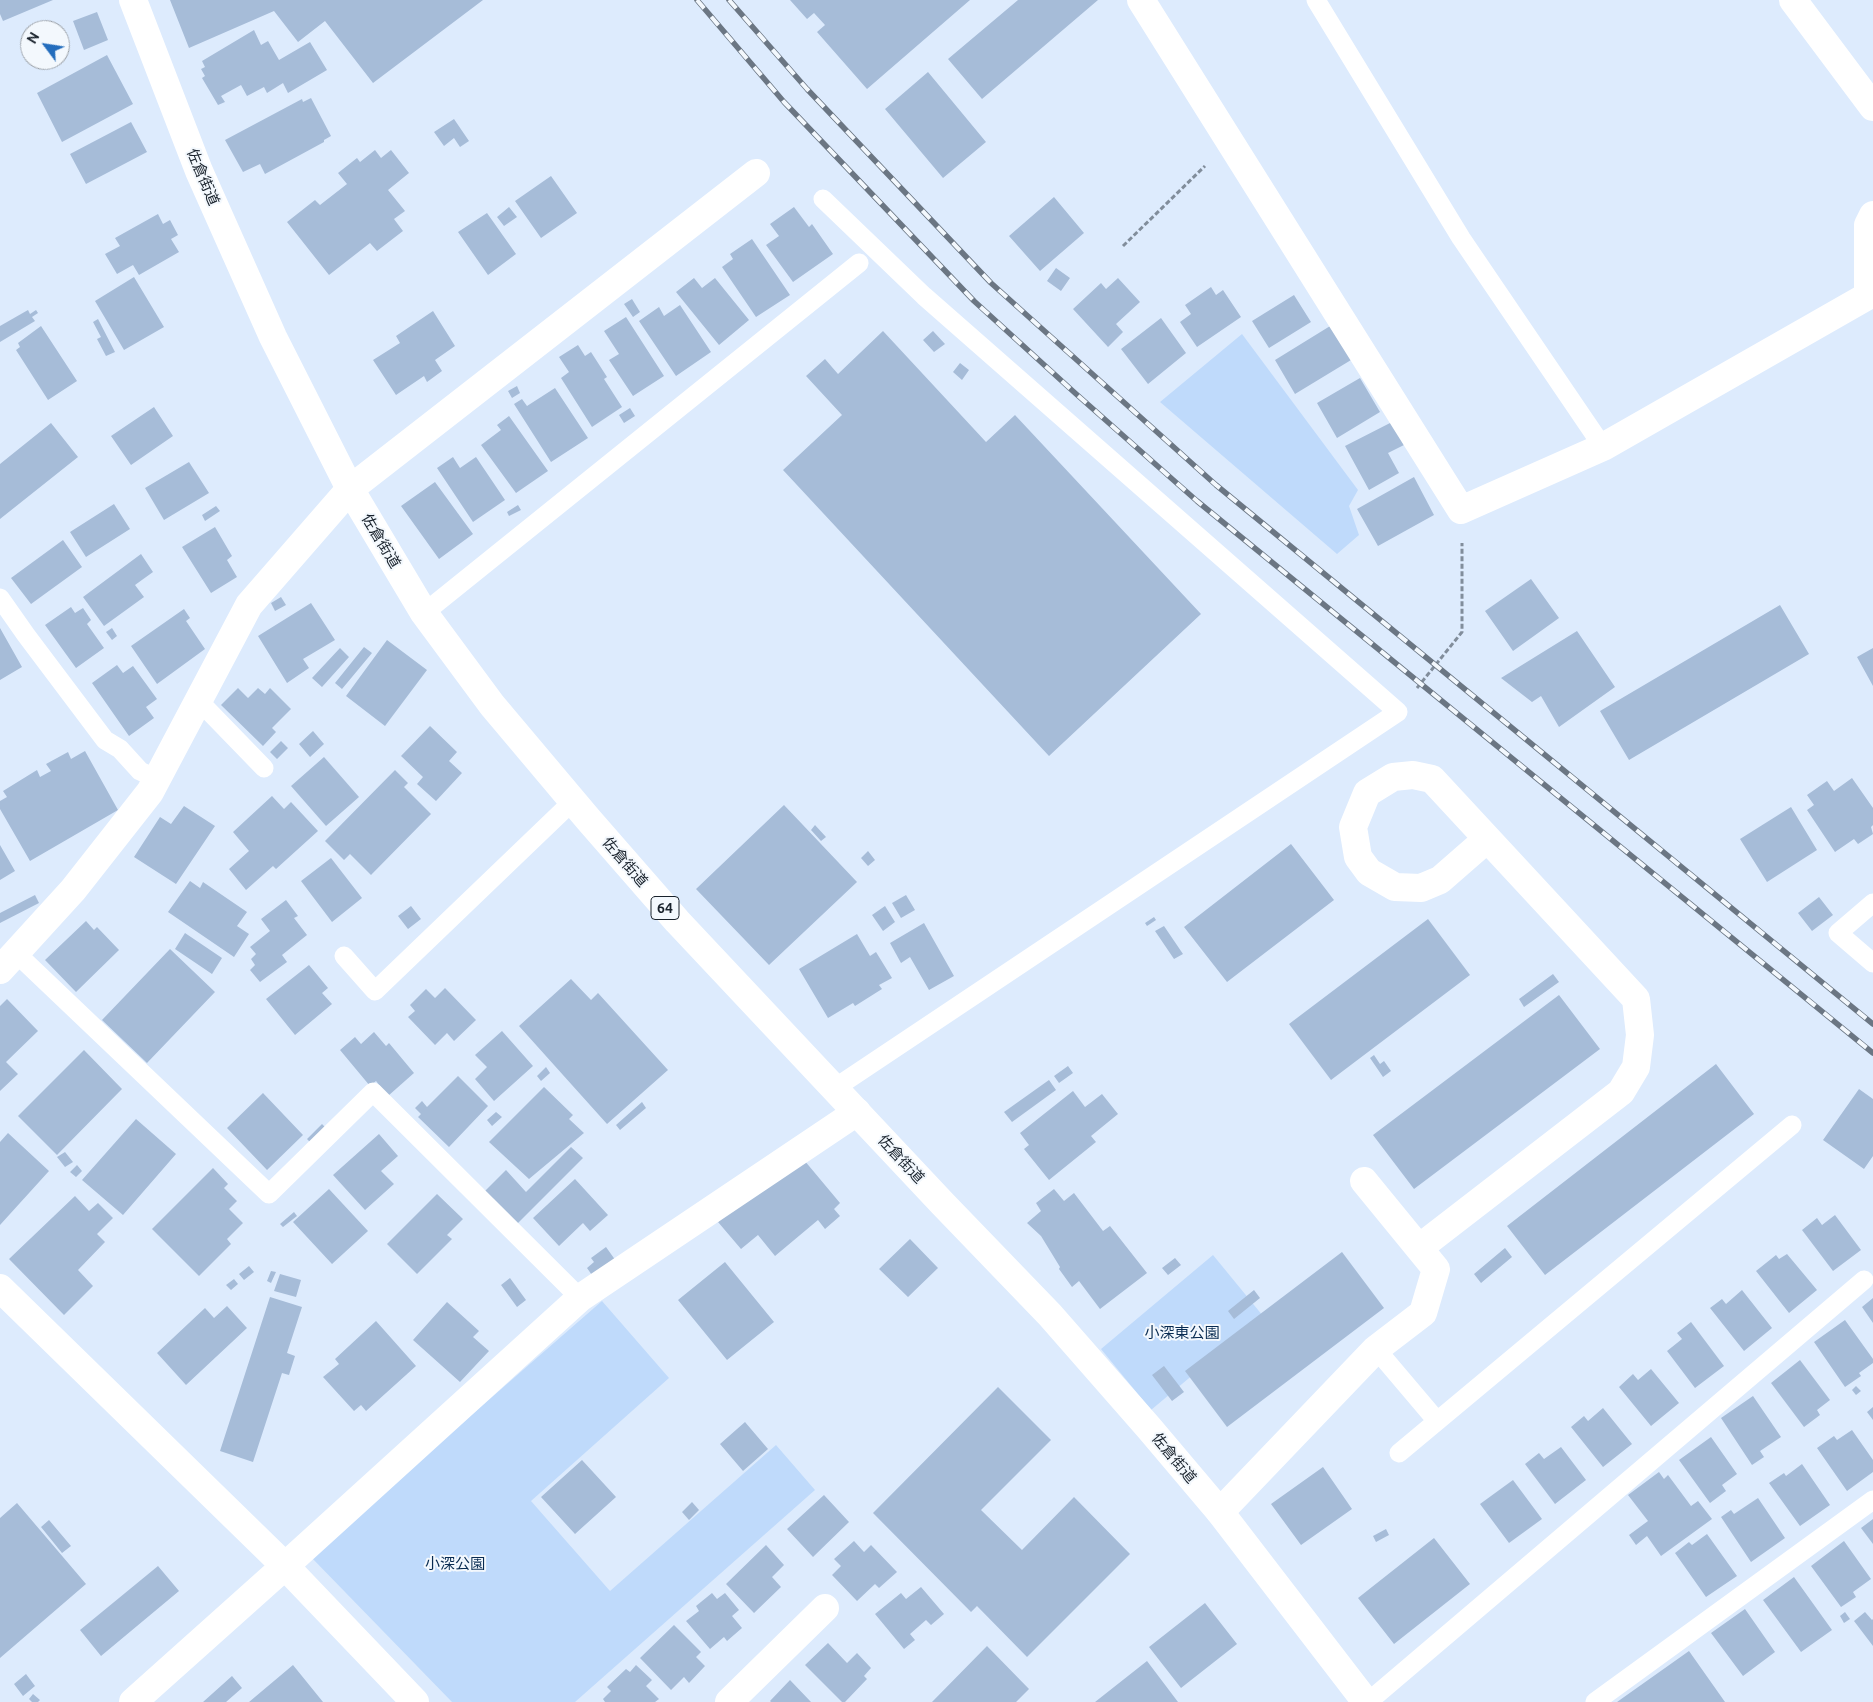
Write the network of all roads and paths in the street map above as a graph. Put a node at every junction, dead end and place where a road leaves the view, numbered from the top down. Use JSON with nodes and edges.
{"nodes":[{"id":1,"x":133,"y":0,"type":"edge"},
{"id":2,"x":1141,"y":0,"type":"edge"},
{"id":3,"x":1316,"y":0,"type":"edge"},
{"id":4,"x":1793,"y":0,"type":"edge"},
{"id":5,"x":1873,"y":107,"type":"edge"},
{"id":6,"x":1230,"y":142,"type":"junction"},
{"id":7,"x":756,"y":173,"type":"dead end"},
{"id":8,"x":823,"y":199,"type":"dead end"},
{"id":9,"x":1873,"y":215,"type":"edge"},
{"id":10,"x":1122,"y":246,"type":"dead end"},
{"id":11,"x":859,"y":263,"type":"dead end"},
{"id":12,"x":1870,"y":294,"type":"edge"},
{"id":13,"x":1603,"y":447,"type":"junction"},
{"id":14,"x":350,"y":489,"type":"junction"},
{"id":15,"x":1461,"y":510,"type":"junction"},
{"id":16,"x":0,"y":598,"type":"edge"},
{"id":17,"x":424,"y":613,"type":"junction"},
{"id":18,"x":199,"y":701,"type":"junction"},
{"id":19,"x":1398,"y":712,"type":"junction"},
{"id":20,"x":264,"y":768,"type":"dead end"},
{"id":21,"x":157,"y":779,"type":"junction"},
{"id":22,"x":573,"y":801,"type":"junction"},
{"id":23,"x":1487,"y":839,"type":"junction"},
{"id":24,"x":1873,"y":903,"type":"edge"},
{"id":25,"x":344,"y":956,"type":"dead end"},
{"id":26,"x":8,"y":962,"type":"edge"},
{"id":27,"x":1873,"y":962,"type":"edge"},
{"id":28,"x":835,"y":1088,"type":"junction"},
{"id":29,"x":857,"y":1112,"type":"junction"},
{"id":30,"x":1792,"y":1125,"type":"dead end"},
{"id":31,"x":1364,"y":1181,"type":"dead end"},
{"id":32,"x":1419,"y":1248,"type":"junction"},
{"id":33,"x":1864,"y":1280,"type":"dead end"},
{"id":34,"x":0,"y":1288,"type":"edge"},
{"id":35,"x":580,"y":1298,"type":"junction"},
{"id":36,"x":1376,"y":1349,"type":"junction"},
{"id":37,"x":1437,"y":1421,"type":"junction"},
{"id":38,"x":1399,"y":1453,"type":"dead end"},
{"id":39,"x":1873,"y":1500,"type":"edge"},
{"id":40,"x":1220,"y":1512,"type":"junction"},
{"id":41,"x":285,"y":1566,"type":"junction"},
{"id":42,"x":825,"y":1608,"type":"dead end"},
{"id":43,"x":133,"y":1702,"type":"edge"},
{"id":44,"x":415,"y":1702,"type":"edge"},
{"id":45,"x":729,"y":1702,"type":"edge"},
{"id":46,"x":1367,"y":1702,"type":"edge"},
{"id":47,"x":1595,"y":1702,"type":"edge"}],
"edges":[{"from":1,"to":14,"type":"street","name":"佐倉街道","number":"64"},
{"from":2,"to":6,"type":"street"},
{"from":3,"to":13,"type":"lane"},
{"from":4,"to":5,"type":"street"},
{"from":6,"to":10,"type":"path"},
{"from":6,"to":15,"type":"street"},
{"from":7,"to":14,"type":"street"},
{"from":8,"to":19,"type":"lane"},
{"from":9,"to":12,"type":"street"},
{"from":11,"to":17,"type":"lane"},
{"from":12,"to":13,"type":"street"},
{"from":13,"to":15,"type":"street"},
{"from":14,"to":17,"type":"street","name":"佐倉街道","number":"64"},
{"from":14,"to":18,"type":"street"},
{"from":15,"to":19,"type":"path"},
{"from":16,"to":21,"type":"lane"},
{"from":17,"to":22,"type":"street","name":"佐倉街道","number":"64"},
{"from":18,"to":20,"type":"lane"},
{"from":18,"to":21,"type":"street"},
{"from":19,"to":28,"type":"lane"},
{"from":21,"to":26,"type":"street"},
{"from":22,"to":25,"type":"lane"},
{"from":22,"to":28,"type":"street","name":"佐倉街道","number":"64"},
{"from":23,"to":23,"type":"street"},
{"from":23,"to":32,"type":"street"},
{"from":24,"to":27,"type":"lane"},
{"from":26,"to":35,"type":"lane"},
{"from":28,"to":29,"type":"street","name":"佐倉街道","number":"64"},
{"from":29,"to":35,"type":"street"},
{"from":29,"to":40,"type":"street","name":"佐倉街道","number":"64"},
{"from":30,"to":37,"type":"lane"},
{"from":31,"to":32,"type":"street"},
{"from":32,"to":36,"type":"street"},
{"from":33,"to":46,"type":"lane"},
{"from":34,"to":41,"type":"street"},
{"from":35,"to":41,"type":"street"},
{"from":36,"to":37,"type":"lane"},
{"from":36,"to":40,"type":"street"},
{"from":37,"to":38,"type":"lane"},
{"from":39,"to":47,"type":"lane"},
{"from":40,"to":46,"type":"street","name":"佐倉街道","number":"64"},
{"from":41,"to":43,"type":"street"},
{"from":41,"to":44,"type":"street"},
{"from":42,"to":45,"type":"street"}]}
